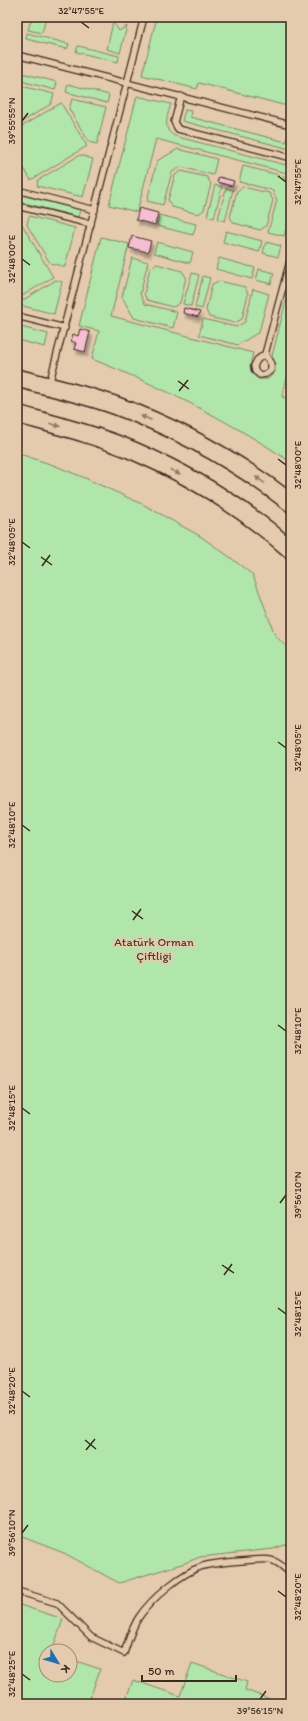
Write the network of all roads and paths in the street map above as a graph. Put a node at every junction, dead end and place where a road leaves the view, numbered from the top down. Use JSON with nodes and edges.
{"nodes":[{"id":1,"x":18,"y":17,"type":"edge"},
{"id":2,"x":144,"y":17,"type":"edge"},
{"id":3,"x":17,"y":22,"type":"edge"},
{"id":4,"x":17,"y":55,"type":"edge"},
{"id":5,"x":127,"y":83,"type":"junction"},
{"id":6,"x":181,"y":96,"type":"junction"},
{"id":7,"x":291,"y":125,"type":"edge"},
{"id":8,"x":288,"y":157,"type":"dead end"},
{"id":9,"x":17,"y":190,"type":"edge"},
{"id":10,"x":17,"y":206,"type":"edge"},
{"id":11,"x":95,"y":210,"type":"junction"},
{"id":12,"x":91,"y":224,"type":"junction"},
{"id":13,"x":291,"y":257,"type":"edge"},
{"id":14,"x":17,"y":316,"type":"edge"},
{"id":15,"x":65,"y":328,"type":"junction"},
{"id":16,"x":265,"y":354,"type":"dead end"},
{"id":17,"x":17,"y":378,"type":"edge"},
{"id":18,"x":49,"y":387,"type":"junction"},
{"id":19,"x":17,"y":414,"type":"edge"},
{"id":20,"x":291,"y":503,"type":"edge"},
{"id":21,"x":291,"y":550,"type":"edge"},
{"id":22,"x":291,"y":1574,"type":"edge"},
{"id":23,"x":17,"y":1591,"type":"edge"}],
"edges":[{"from":1,"to":3,"type":"lane"},
{"from":2,"to":5,"type":"lane"},
{"from":4,"to":5,"type":"lane"},
{"from":5,"to":6,"type":"lane"},
{"from":5,"to":11,"type":"lane"},
{"from":6,"to":7,"type":"lane"},
{"from":6,"to":8,"type":"lane"},
{"from":9,"to":11,"type":"lane"},
{"from":10,"to":12,"type":"lane"},
{"from":11,"to":12,"type":"lane"},
{"from":12,"to":15,"type":"lane"},
{"from":13,"to":16,"type":"lane"},
{"from":14,"to":15,"type":"lane"},
{"from":15,"to":18,"type":"lane"},
{"from":17,"to":18,"type":"main road"},
{"from":20,"to":18,"type":"main road","one_way":true},
{"from":19,"to":21,"type":"main road","one_way":true},
{"from":22,"to":23,"type":"lane"}]}
